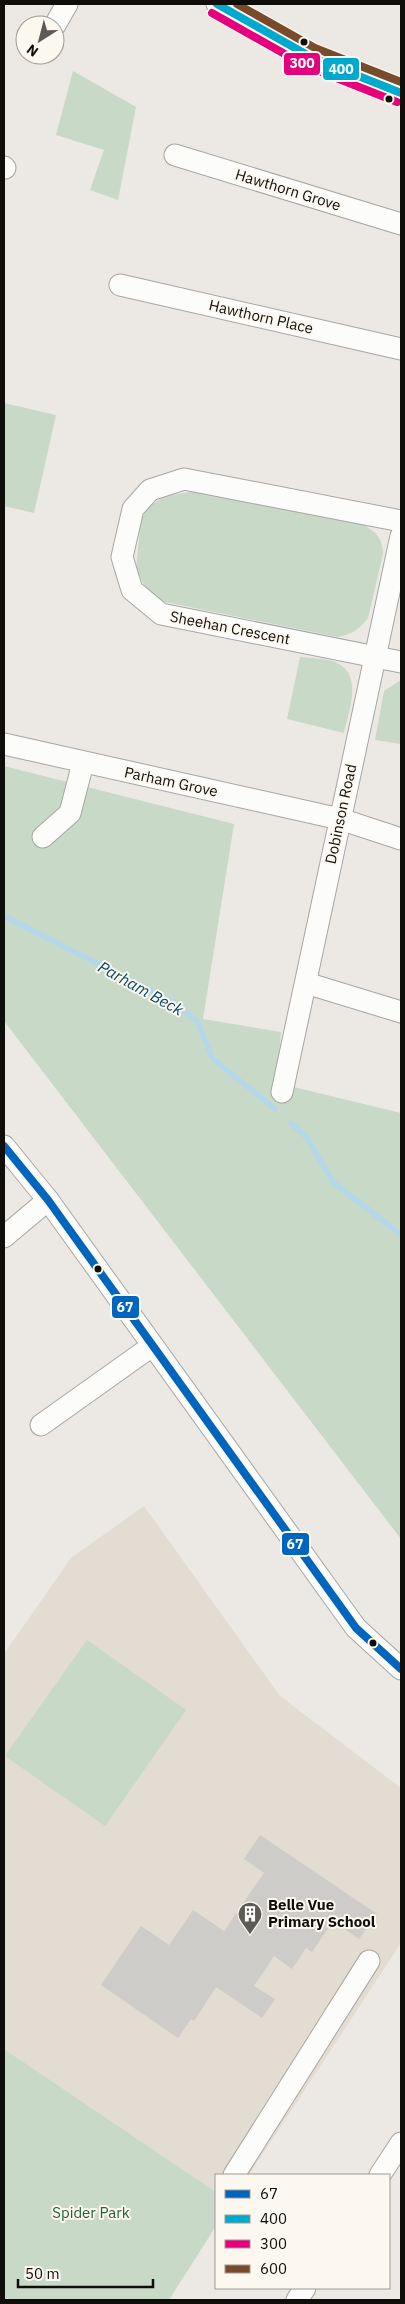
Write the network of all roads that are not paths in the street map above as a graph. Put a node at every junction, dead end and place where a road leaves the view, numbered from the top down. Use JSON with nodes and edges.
{"nodes":[{"id":1,"x":67,"y":4,"type":"edge"},
{"id":2,"x":217,"y":4,"type":"edge"},
{"id":3,"x":61,"y":15,"type":"edge"},
{"id":4,"x":401,"y":93,"type":"edge"},
{"id":5,"x":175,"y":156,"type":"dead end"},
{"id":6,"x":401,"y":224,"type":"edge"},
{"id":7,"x":120,"y":285,"type":"dead end"},
{"id":8,"x":401,"y":349,"type":"edge"},
{"id":9,"x":401,"y":521,"type":"edge"},
{"id":10,"x":401,"y":536,"type":"edge"},
{"id":11,"x":375,"y":656,"type":"junction"},
{"id":12,"x":401,"y":662,"type":"edge"},
{"id":13,"x":4,"y":744,"type":"edge"},
{"id":14,"x":83,"y":763,"type":"junction"},
{"id":15,"x":340,"y":819,"type":"junction"},
{"id":16,"x":43,"y":837,"type":"dead end"},
{"id":17,"x":401,"y":838,"type":"edge"},
{"id":18,"x":306,"y":983,"type":"junction"},
{"id":19,"x":401,"y":1012,"type":"edge"},
{"id":20,"x":282,"y":1092,"type":"dead end"},
{"id":21,"x":4,"y":1146,"type":"edge"},
{"id":22,"x":48,"y":1200,"type":"junction"},
{"id":23,"x":4,"y":1236,"type":"edge"},
{"id":24,"x":152,"y":1346,"type":"junction"},
{"id":25,"x":40,"y":1425,"type":"dead end"},
{"id":26,"x":401,"y":1669,"type":"edge"},
{"id":27,"x":369,"y":1961,"type":"dead end"},
{"id":28,"x":401,"y":2143,"type":"edge"},
{"id":29,"x":235,"y":2174,"type":"edge"},
{"id":30,"x":381,"y":2174,"type":"edge"},
{"id":31,"x":305,"y":2289,"type":"edge"},
{"id":32,"x":297,"y":2300,"type":"edge"}],
"edges":[{"from":1,"to":3,"type":"street"},
{"from":2,"to":4,"type":"street"},
{"from":5,"to":6,"type":"street","name":"Hawthorn Grove"},
{"from":7,"to":8,"type":"street","name":"Hawthorn Place"},
{"from":9,"to":11,"type":"street","name":"Sheehan Crescent"},
{"from":10,"to":11,"type":"street","name":"Dobinson Road"},
{"from":11,"to":12,"type":"street","name":"Sheehan Crescent"},
{"from":11,"to":15,"type":"street","name":"Dobinson Road"},
{"from":13,"to":14,"type":"street","name":"Parham Grove"},
{"from":14,"to":15,"type":"street","name":"Parham Grove"},
{"from":14,"to":16,"type":"street"},
{"from":15,"to":17,"type":"street","name":"Parham Grove"},
{"from":15,"to":18,"type":"street","name":"Dobinson Road"},
{"from":18,"to":19,"type":"street"},
{"from":18,"to":20,"type":"street","name":"Dobinson Road"},
{"from":21,"to":22,"type":"street"},
{"from":22,"to":23,"type":"street"},
{"from":22,"to":24,"type":"street"},
{"from":24,"to":25,"type":"street"},
{"from":24,"to":26,"type":"street"},
{"from":27,"to":29,"type":"street"},
{"from":28,"to":30,"type":"street"},
{"from":31,"to":32,"type":"street"}]}
